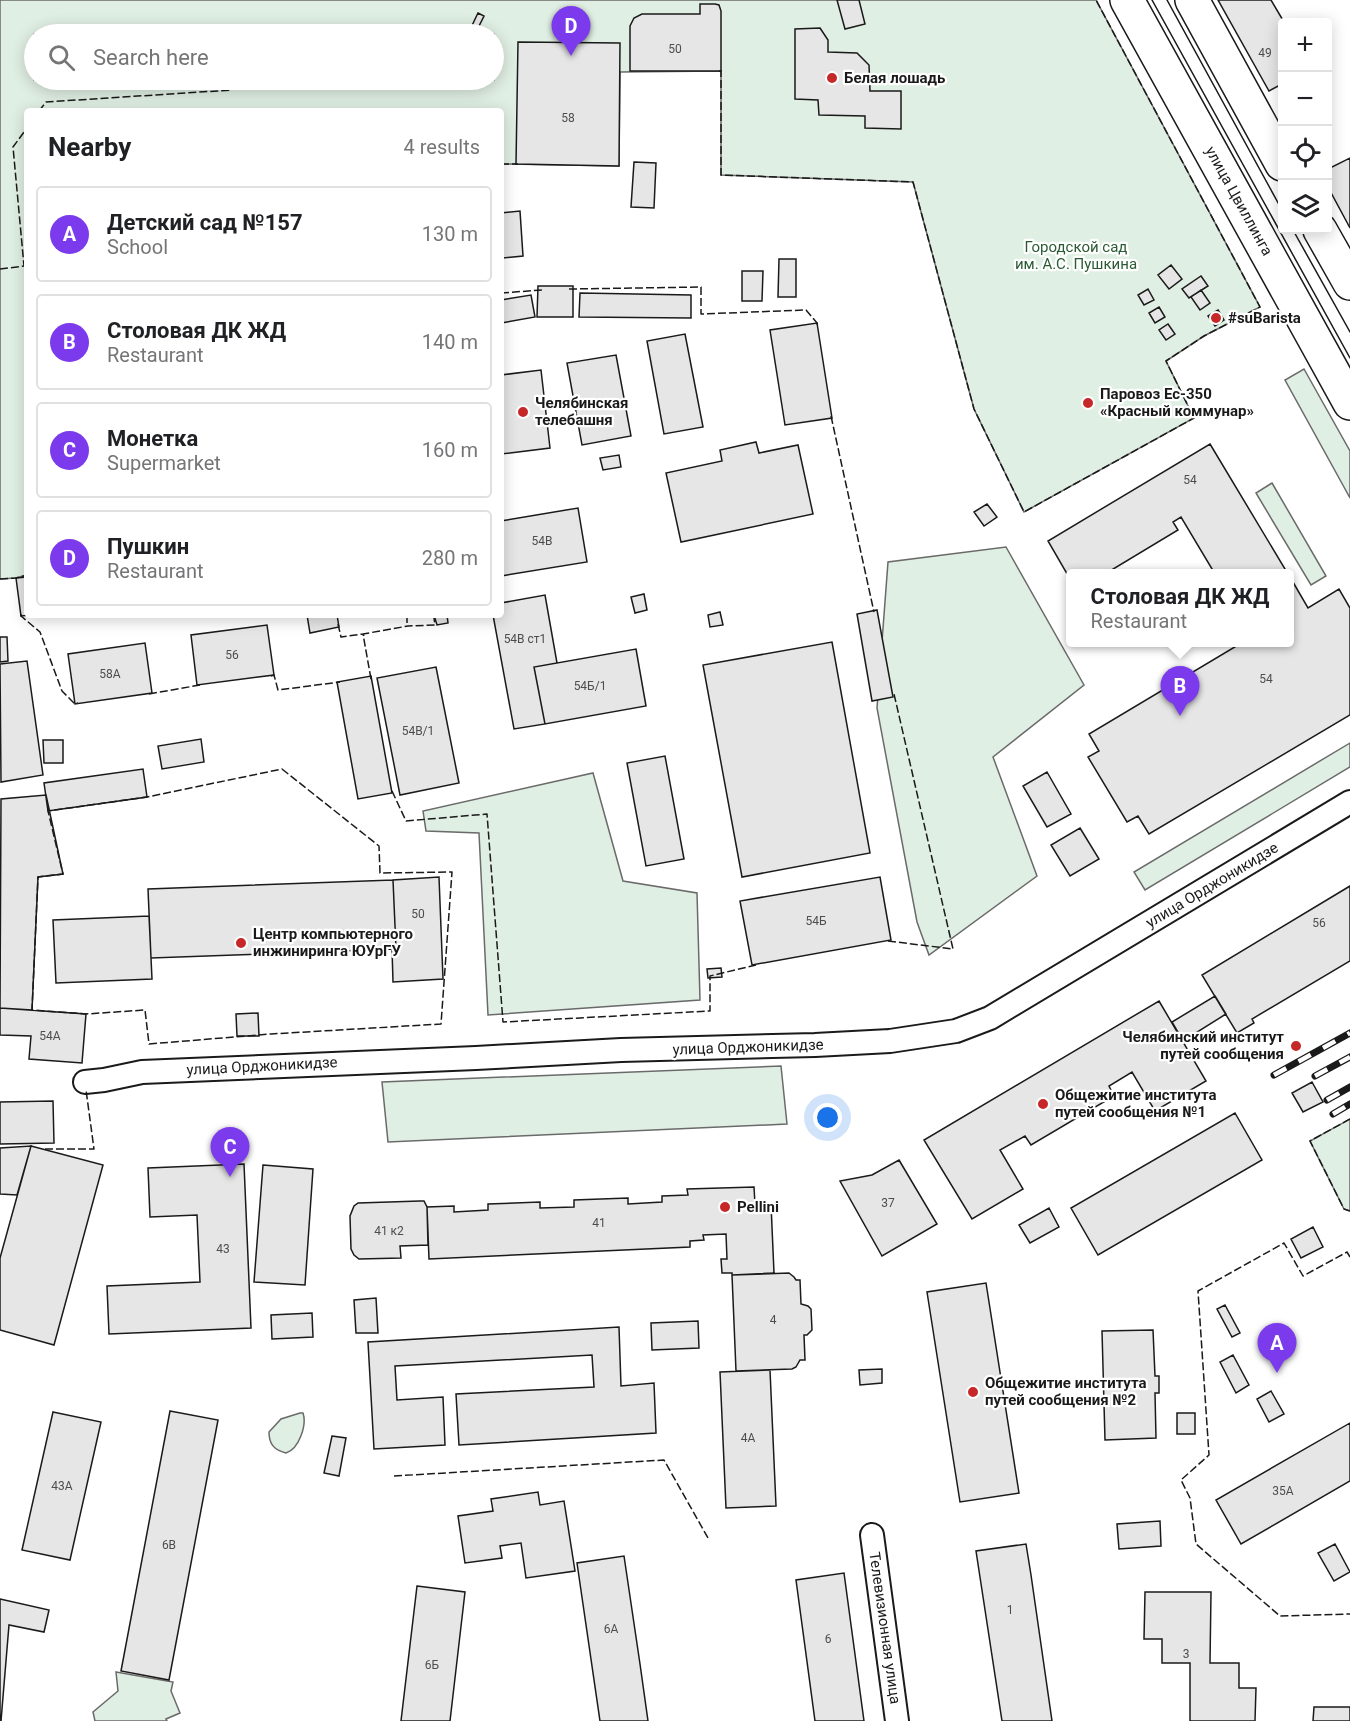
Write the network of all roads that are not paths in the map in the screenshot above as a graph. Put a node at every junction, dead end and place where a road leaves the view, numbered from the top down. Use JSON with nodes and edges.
{"nodes":[{"id":1,"x":1127,"y":0,"type":"edge"},
{"id":2,"x":1192,"y":0,"type":"edge"},
{"id":3,"x":1278,"y":157,"type":"edge"},
{"id":4,"x":1322,"y":234,"type":"edge"},
{"id":5,"x":1350,"y":283,"type":"edge"},
{"id":6,"x":1350,"y":403,"type":"edge"},
{"id":7,"x":1350,"y":802,"type":"edge"},
{"id":8,"x":85,"y":1082,"type":"dead end"},
{"id":9,"x":872,"y":1534,"type":"dead end"},
{"id":10,"x":897,"y":1721,"type":"edge"}],
"edges":[{"from":1,"to":6,"type":"main road","name":"улица Цвиллинга"},
{"from":2,"to":3,"type":"main road"},
{"from":4,"to":5,"type":"main road"},
{"from":7,"to":8,"type":"street","name":"улица Орджоникидзе"},
{"from":9,"to":10,"type":"street","name":"Телевизионная улица"}]}
